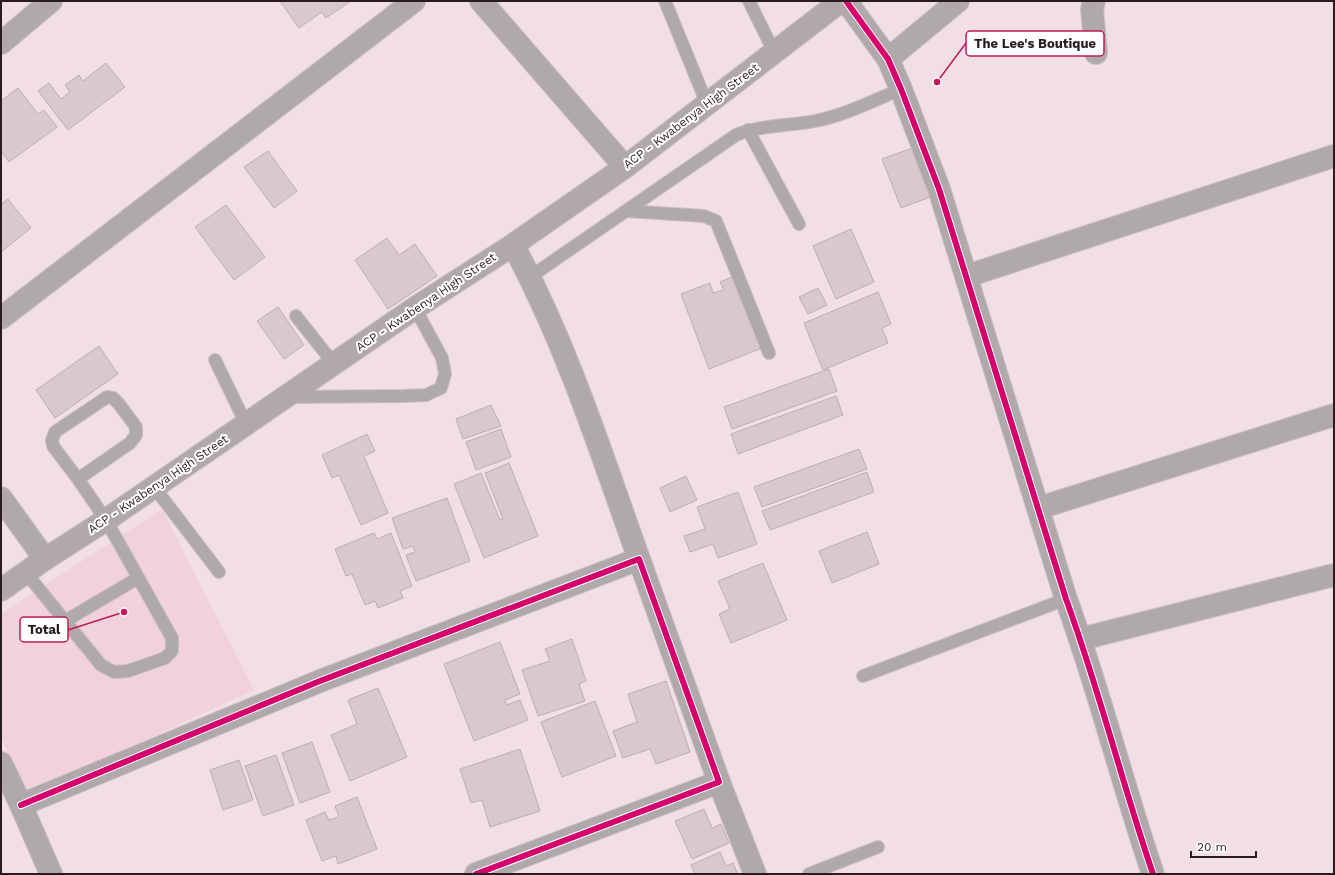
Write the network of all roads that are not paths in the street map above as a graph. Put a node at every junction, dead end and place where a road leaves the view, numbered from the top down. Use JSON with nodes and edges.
{"nodes":[{"id":1,"x":51,"y":1,"type":"edge"},
{"id":2,"x":414,"y":1,"type":"edge"},
{"id":3,"x":481,"y":1,"type":"edge"},
{"id":4,"x":665,"y":1,"type":"edge"},
{"id":5,"x":749,"y":1,"type":"edge"},
{"id":6,"x":840,"y":1,"type":"edge"},
{"id":7,"x":846,"y":1,"type":"edge"},
{"id":8,"x":958,"y":1,"type":"edge"},
{"id":9,"x":1094,"y":1,"type":"edge"},
{"id":10,"x":1,"y":43,"type":"edge"},
{"id":11,"x":774,"y":52,"type":"junction"},
{"id":12,"x":1096,"y":53,"type":"dead end"},
{"id":13,"x":888,"y":59,"type":"junction"},
{"id":14,"x":901,"y":89,"type":"junction"},
{"id":15,"x":707,"y":104,"type":"junction"},
{"id":16,"x":748,"y":130,"type":"junction"},
{"id":17,"x":1334,"y":156,"type":"edge"},
{"id":18,"x":625,"y":167,"type":"junction"},
{"id":19,"x":626,"y":211,"type":"junction"},
{"id":20,"x":799,"y":224,"type":"dead end"},
{"id":21,"x":513,"y":245,"type":"junction"},
{"id":22,"x":967,"y":276,"type":"junction"},
{"id":23,"x":530,"y":277,"type":"junction"},
{"id":24,"x":415,"y":308,"type":"junction"},
{"id":25,"x":296,"y":316,"type":"dead end"},
{"id":26,"x":1,"y":318,"type":"edge"},
{"id":27,"x":769,"y":353,"type":"dead end"},
{"id":28,"x":215,"y":360,"type":"dead end"},
{"id":29,"x":334,"y":364,"type":"junction"},
{"id":30,"x":286,"y":397,"type":"junction"},
{"id":31,"x":1334,"y":415,"type":"edge"},
{"id":32,"x":246,"y":424,"type":"junction"},
{"id":33,"x":78,"y":479,"type":"junction"},
{"id":34,"x":154,"y":487,"type":"junction"},
{"id":35,"x":1,"y":498,"type":"edge"},
{"id":36,"x":1039,"y":508,"type":"junction"},
{"id":37,"x":106,"y":520,"type":"junction"},
{"id":38,"x":639,"y":559,"type":"junction"},
{"id":39,"x":45,"y":560,"type":"junction"},
{"id":40,"x":219,"y":572,"type":"dead end"},
{"id":41,"x":26,"y":573,"type":"junction"},
{"id":42,"x":1334,"y":575,"type":"edge"},
{"id":43,"x":138,"y":578,"type":"junction"},
{"id":44,"x":1,"y":590,"type":"edge"},
{"id":45,"x":1066,"y":599,"type":"junction"},
{"id":46,"x":65,"y":621,"type":"junction"},
{"id":47,"x":1081,"y":639,"type":"junction"},
{"id":48,"x":863,"y":676,"type":"dead end"},
{"id":49,"x":1,"y":763,"type":"edge"},
{"id":50,"x":719,"y":782,"type":"junction"},
{"id":51,"x":21,"y":805,"type":"junction"},
{"id":52,"x":878,"y":847,"type":"dead end"},
{"id":53,"x":51,"y":874,"type":"edge"},
{"id":54,"x":476,"y":874,"type":"edge"},
{"id":55,"x":755,"y":874,"type":"edge"},
{"id":56,"x":809,"y":874,"type":"edge"},
{"id":57,"x":1153,"y":874,"type":"edge"}],
"edges":[{"from":1,"to":10,"type":"street"},
{"from":2,"to":26,"type":"street"},
{"from":3,"to":18,"type":"street"},
{"from":4,"to":15,"type":"lane"},
{"from":5,"to":11,"type":"lane"},
{"from":6,"to":11,"type":"main road","name":"ACP - Kwabenya High Street"},
{"from":7,"to":13,"type":"street"},
{"from":8,"to":13,"type":"street"},
{"from":9,"to":12,"type":"street"},
{"from":11,"to":15,"type":"main road","name":"ACP - Kwabenya High Street"},
{"from":13,"to":14,"type":"street"},
{"from":14,"to":16,"type":"lane"},
{"from":14,"to":22,"type":"street"},
{"from":15,"to":18,"type":"main road","name":"ACP - Kwabenya High Street"},
{"from":16,"to":19,"type":"lane"},
{"from":16,"to":20,"type":"lane"},
{"from":17,"to":22,"type":"street"},
{"from":18,"to":21,"type":"main road","name":"ACP - Kwabenya High Street"},
{"from":19,"to":23,"type":"lane"},
{"from":19,"to":27,"type":"lane"},
{"from":21,"to":23,"type":"street"},
{"from":21,"to":24,"type":"main road","name":"ACP - Kwabenya High Street"},
{"from":22,"to":36,"type":"street"},
{"from":23,"to":38,"type":"street"},
{"from":24,"to":29,"type":"main road","name":"ACP - Kwabenya High Street"},
{"from":24,"to":30,"type":"lane"},
{"from":25,"to":29,"type":"lane"},
{"from":28,"to":32,"type":"lane"},
{"from":29,"to":30,"type":"main road","name":"ACP - Kwabenya High Street"},
{"from":30,"to":32,"type":"main road","name":"ACP - Kwabenya High Street"},
{"from":31,"to":36,"type":"street"},
{"from":32,"to":34,"type":"main road","name":"ACP - Kwabenya High Street"},
{"from":33,"to":33,"type":"lane"},
{"from":33,"to":37,"type":"lane"},
{"from":34,"to":37,"type":"main road","name":"ACP - Kwabenya High Street"},
{"from":34,"to":40,"type":"lane"},
{"from":35,"to":39,"type":"street"},
{"from":36,"to":45,"type":"street"},
{"from":37,"to":39,"type":"main road","name":"ACP - Kwabenya High Street"},
{"from":37,"to":43,"type":"lane"},
{"from":38,"to":50,"type":"street"},
{"from":38,"to":51,"type":"street"},
{"from":39,"to":41,"type":"main road","name":"ACP - Kwabenya High Street"},
{"from":41,"to":44,"type":"main road","name":"ACP - Kwabenya High Street"},
{"from":41,"to":46,"type":"lane"},
{"from":42,"to":47,"type":"street"},
{"from":43,"to":46,"type":"lane"},
{"from":43,"to":46,"type":"lane"},
{"from":45,"to":47,"type":"street"},
{"from":45,"to":48,"type":"lane"},
{"from":47,"to":57,"type":"street"},
{"from":49,"to":51,"type":"street"},
{"from":50,"to":54,"type":"street"},
{"from":50,"to":55,"type":"street"},
{"from":51,"to":53,"type":"street"},
{"from":52,"to":56,"type":"lane"}]}
